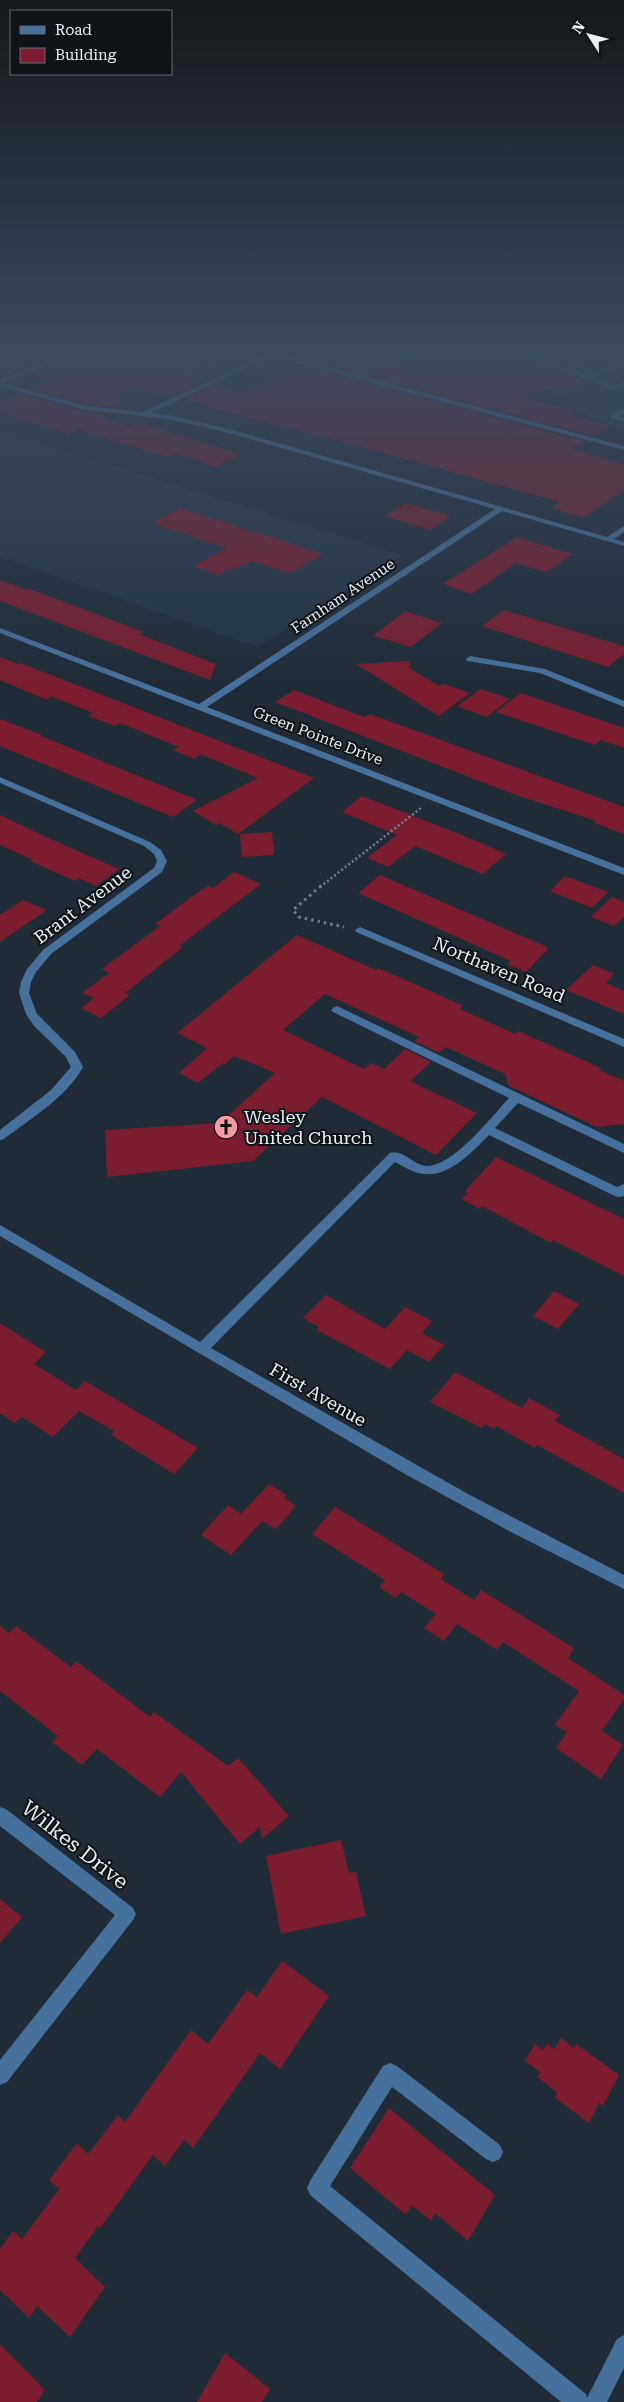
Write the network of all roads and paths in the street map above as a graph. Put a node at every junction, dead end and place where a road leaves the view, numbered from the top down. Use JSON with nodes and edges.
{"nodes":[{"id":1,"x":350,"y":465,"type":"edge"},
{"id":2,"x":500,"y":508,"type":"junction"},
{"id":3,"x":624,"y":528,"type":"edge"},
{"id":4,"x":608,"y":540,"type":"junction"},
{"id":5,"x":624,"y":544,"type":"edge"},
{"id":6,"x":0,"y":630,"type":"edge"},
{"id":7,"x":470,"y":658,"type":"dead end"},
{"id":8,"x":624,"y":704,"type":"edge"},
{"id":9,"x":201,"y":707,"type":"junction"},
{"id":10,"x":0,"y":780,"type":"edge"},
{"id":11,"x":435,"y":797,"type":"junction"},
{"id":12,"x":624,"y":872,"type":"edge"},
{"id":13,"x":360,"y":930,"type":"joint"},
{"id":14,"x":337,"y":1010,"type":"dead end"},
{"id":15,"x":624,"y":1043,"type":"edge"},
{"id":16,"x":516,"y":1098,"type":"junction"},
{"id":17,"x":487,"y":1129,"type":"junction"},
{"id":18,"x":0,"y":1136,"type":"edge"},
{"id":19,"x":624,"y":1149,"type":"edge"},
{"id":20,"x":624,"y":1188,"type":"edge"},
{"id":21,"x":0,"y":1230,"type":"edge"},
{"id":22,"x":202,"y":1350,"type":"junction"},
{"id":23,"x":624,"y":1582,"type":"edge"},
{"id":24,"x":0,"y":1815,"type":"edge"},
{"id":25,"x":0,"y":2075,"type":"edge"},
{"id":26,"x":493,"y":2152,"type":"dead end"},
{"id":27,"x":624,"y":2346,"type":"edge"},
{"id":28,"x":578,"y":2402,"type":"edge"},
{"id":29,"x":596,"y":2402,"type":"edge"}],
"edges":[{"from":1,"to":2,"type":"street"},
{"from":2,"to":4,"type":"street"},
{"from":2,"to":9,"type":"street","name":"Farnham Avenue"},
{"from":3,"to":4,"type":"street"},
{"from":4,"to":5,"type":"street"},
{"from":6,"to":9,"type":"street","name":"Green Pointe Drive"},
{"from":7,"to":8,"type":"street"},
{"from":9,"to":11,"type":"street","name":"Green Pointe Drive"},
{"from":10,"to":18,"type":"street","name":"Brant Avenue"},
{"from":11,"to":12,"type":"street","name":"Green Pointe Drive"},
{"from":11,"to":13,"type":"path"},
{"from":13,"to":15,"type":"street","name":"Northaven Road"},
{"from":14,"to":16,"type":"street"},
{"from":16,"to":17,"type":"street"},
{"from":16,"to":19,"type":"street"},
{"from":17,"to":20,"type":"street"},
{"from":17,"to":22,"type":"street"},
{"from":21,"to":22,"type":"street","name":"First Avenue"},
{"from":22,"to":23,"type":"street","name":"First Avenue"},
{"from":24,"to":25,"type":"street","name":"Wilkes Drive"},
{"from":26,"to":28,"type":"street"},
{"from":27,"to":29,"type":"street"}]}
